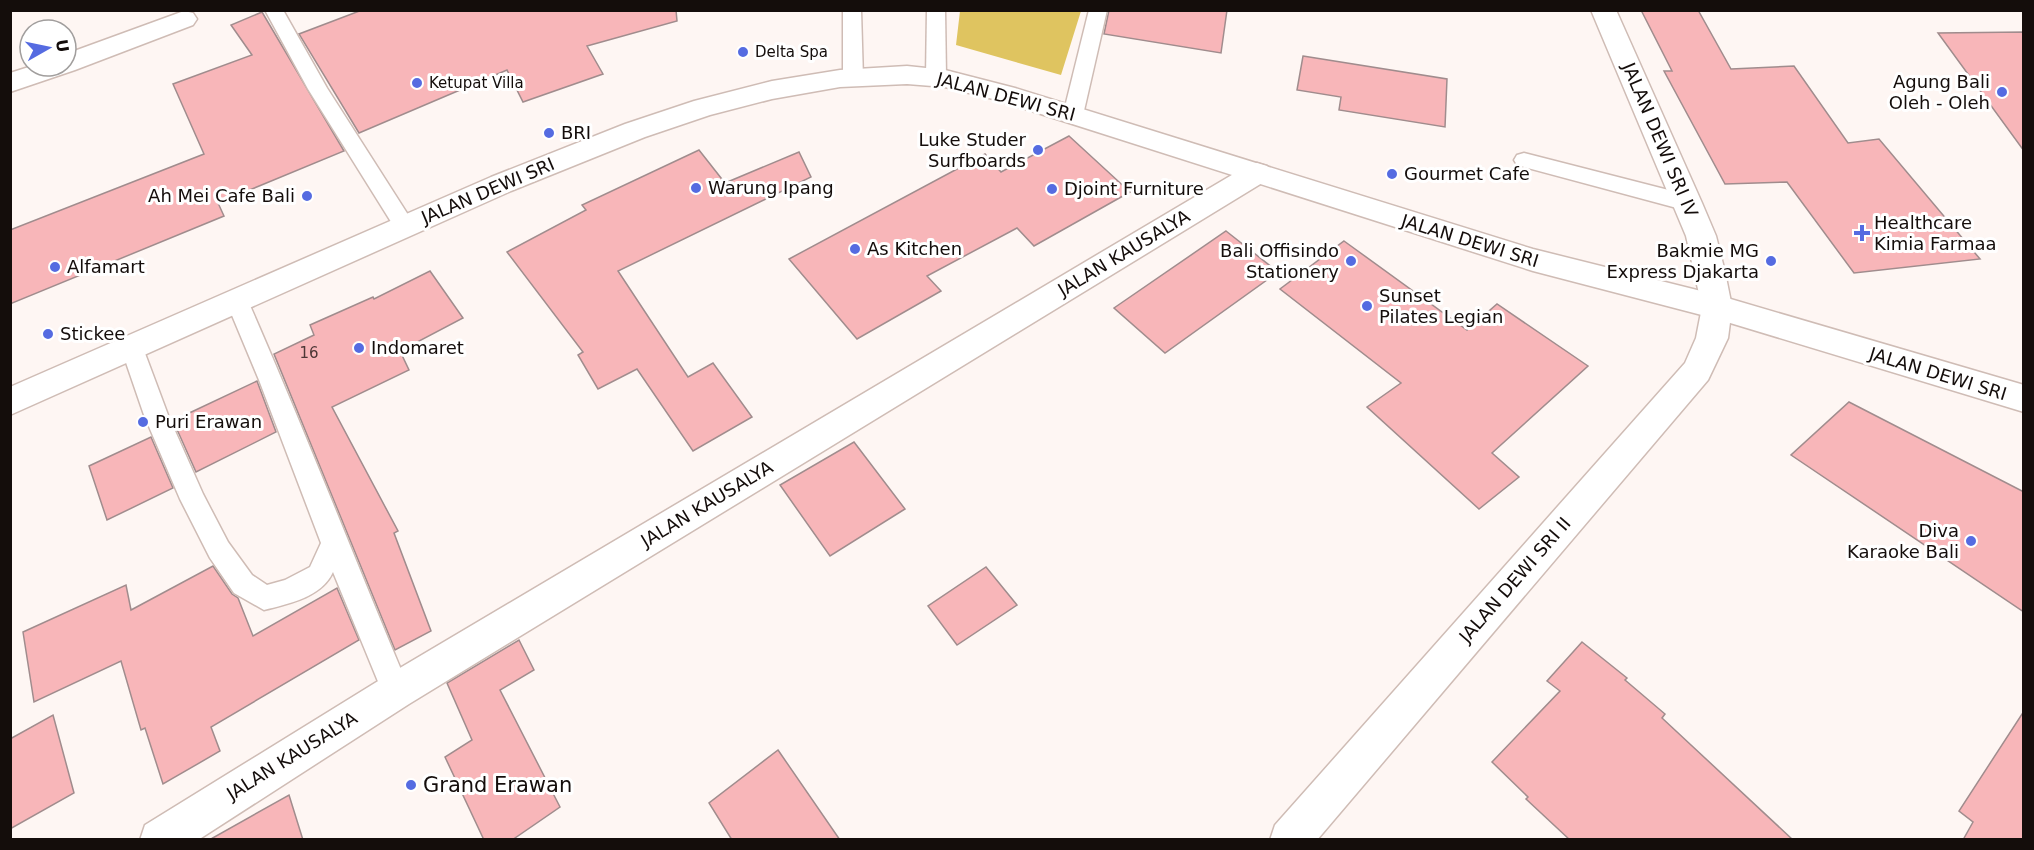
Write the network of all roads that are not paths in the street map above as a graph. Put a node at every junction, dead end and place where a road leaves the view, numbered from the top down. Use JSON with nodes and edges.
{"nodes":[{"id":1,"x":274,"y":10,"type":"edge"},
{"id":2,"x":852,"y":10,"type":"edge"},
{"id":3,"x":936,"y":10,"type":"edge"},
{"id":4,"x":1098,"y":10,"type":"edge"},
{"id":5,"x":1603,"y":10,"type":"edge"},
{"id":6,"x":184,"y":19,"type":"dead end"},
{"id":7,"x":78,"y":59,"type":"edge"},
{"id":8,"x":936,"y":77,"type":"junction"},
{"id":9,"x":24,"y":78,"type":"edge"},
{"id":10,"x":854,"y":78,"type":"junction"},
{"id":11,"x":10,"y":83,"type":"edge"},
{"id":12,"x":1073,"y":115,"type":"junction"},
{"id":13,"x":1524,"y":160,"type":"dead end"},
{"id":14,"x":1257,"y":173,"type":"junction"},
{"id":15,"x":1688,"y":203,"type":"junction"},
{"id":16,"x":405,"y":227,"type":"junction"},
{"id":17,"x":237,"y":301,"type":"junction"},
{"id":18,"x":1717,"y":307,"type":"junction"},
{"id":19,"x":132,"y":348,"type":"junction"},
{"id":20,"x":2024,"y":399,"type":"edge"},
{"id":21,"x":10,"y":402,"type":"edge"},
{"id":22,"x":334,"y":543,"type":"junction"},
{"id":23,"x":396,"y":691,"type":"junction"},
{"id":24,"x":160,"y":840,"type":"edge"},
{"id":25,"x":1290,"y":840,"type":"edge"}],
"edges":[{"from":1,"to":16,"type":"lane"},
{"from":2,"to":10,"type":"lane"},
{"from":3,"to":8,"type":"lane"},
{"from":4,"to":12,"type":"lane"},
{"from":5,"to":15,"type":"street","name":"JALAN DEWI SRI IV"},
{"from":6,"to":7,"type":"street"},
{"from":8,"to":10,"type":"street","name":"JALAN DEWI SRI"},
{"from":8,"to":12,"type":"street","name":"JALAN DEWI SRI"},
{"from":9,"to":11,"type":"street"},
{"from":10,"to":16,"type":"street","name":"JALAN DEWI SRI"},
{"from":12,"to":14,"type":"street","name":"JALAN DEWI SRI"},
{"from":13,"to":15,"type":"lane"},
{"from":14,"to":18,"type":"street","name":"JALAN DEWI SRI"},
{"from":14,"to":23,"type":"street","name":"JALAN KAUSALYA"},
{"from":15,"to":18,"type":"street","name":"JALAN DEWI SRI IV"},
{"from":16,"to":17,"type":"street","name":"JALAN DEWI SRI"},
{"from":17,"to":19,"type":"street","name":"JALAN DEWI SRI"},
{"from":17,"to":22,"type":"lane"},
{"from":18,"to":20,"type":"street","name":"JALAN DEWI SRI"},
{"from":18,"to":25,"type":"street","name":"JALAN DEWI SRI II"},
{"from":19,"to":21,"type":"street","name":"JALAN DEWI SRI"},
{"from":19,"to":22,"type":"lane"},
{"from":22,"to":23,"type":"lane"},
{"from":23,"to":24,"type":"street","name":"JALAN KAUSALYA"}]}
